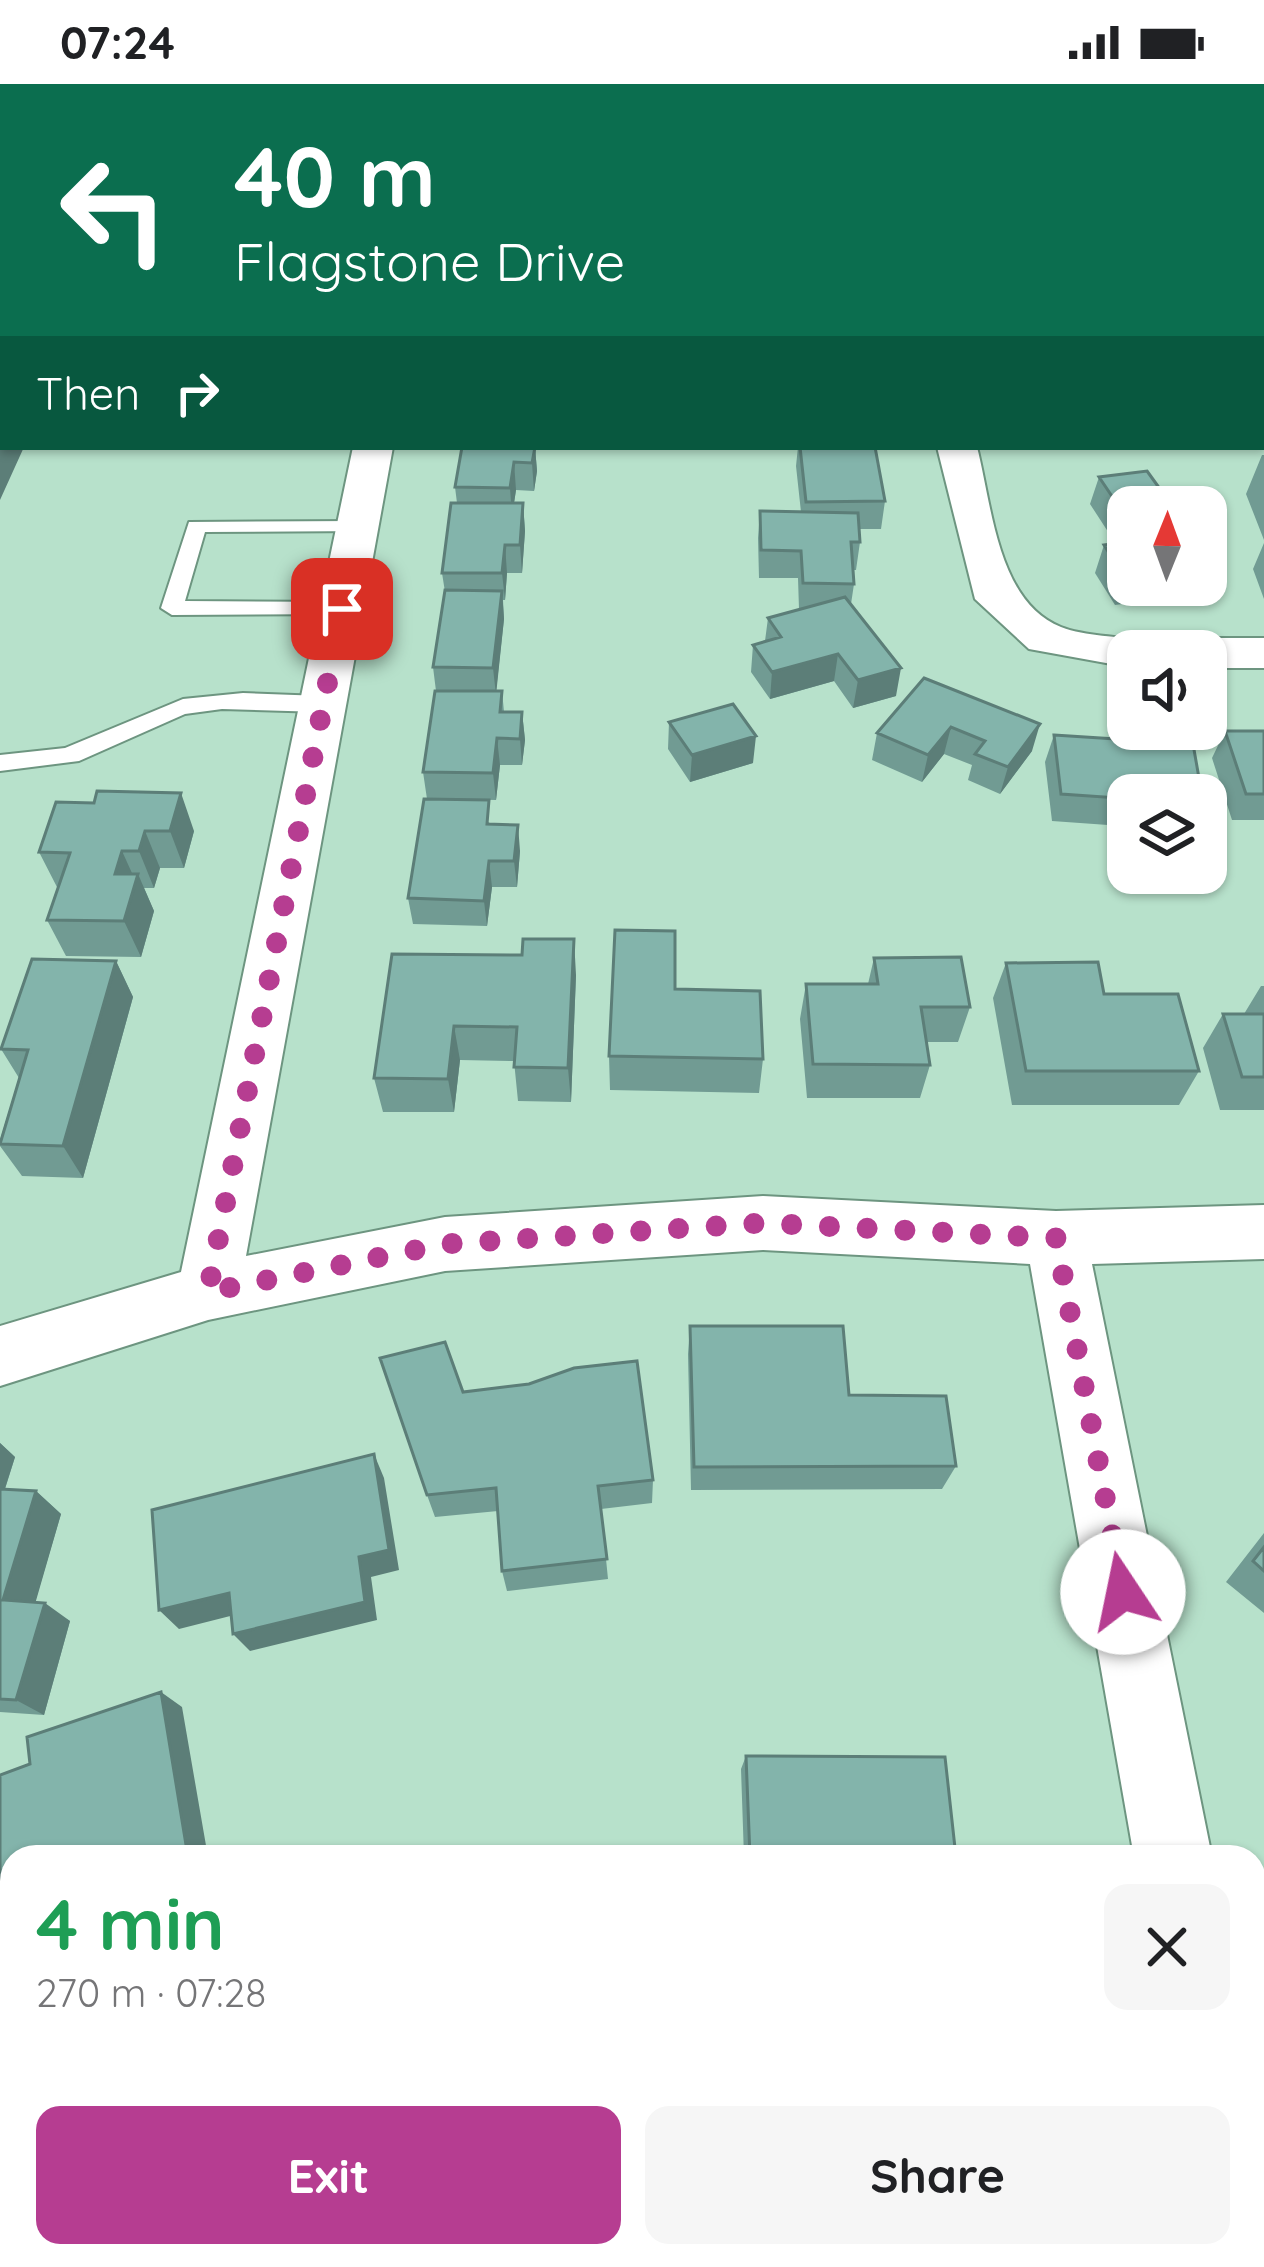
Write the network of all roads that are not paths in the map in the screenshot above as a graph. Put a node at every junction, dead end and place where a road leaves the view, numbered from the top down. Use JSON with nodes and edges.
{"nodes":[{"id":1,"x":373,"y":450,"type":"edge"},
{"id":2,"x":958,"y":450,"type":"edge"},
{"id":3,"x":358,"y":527,"type":"junction"},
{"id":4,"x":342,"y":609,"type":"junction"},
{"id":5,"x":1107,"y":649,"type":"edge"},
{"id":6,"x":1227,"y":653,"type":"edge"},
{"id":7,"x":1264,"y":653,"type":"edge"},
{"id":8,"x":322,"y":704,"type":"junction"},
{"id":9,"x":0,"y":764,"type":"edge"},
{"id":10,"x":1264,"y":1232,"type":"edge"},
{"id":11,"x":1056,"y":1238,"type":"junction"},
{"id":12,"x":208,"y":1292,"type":"junction"},
{"id":13,"x":0,"y":1356,"type":"edge"},
{"id":14,"x":1171,"y":1845,"type":"edge"}],
"edges":[{"from":1,"to":3,"type":"street"},
{"from":2,"to":5,"type":"street"},
{"from":3,"to":4,"type":"street"},
{"from":3,"to":4,"type":"lane"},
{"from":4,"to":8,"type":"street"},
{"from":6,"to":7,"type":"street"},
{"from":8,"to":9,"type":"lane"},
{"from":8,"to":12,"type":"street"},
{"from":10,"to":11,"type":"street"},
{"from":11,"to":12,"type":"street"},
{"from":11,"to":14,"type":"street"},
{"from":12,"to":13,"type":"street"}]}
